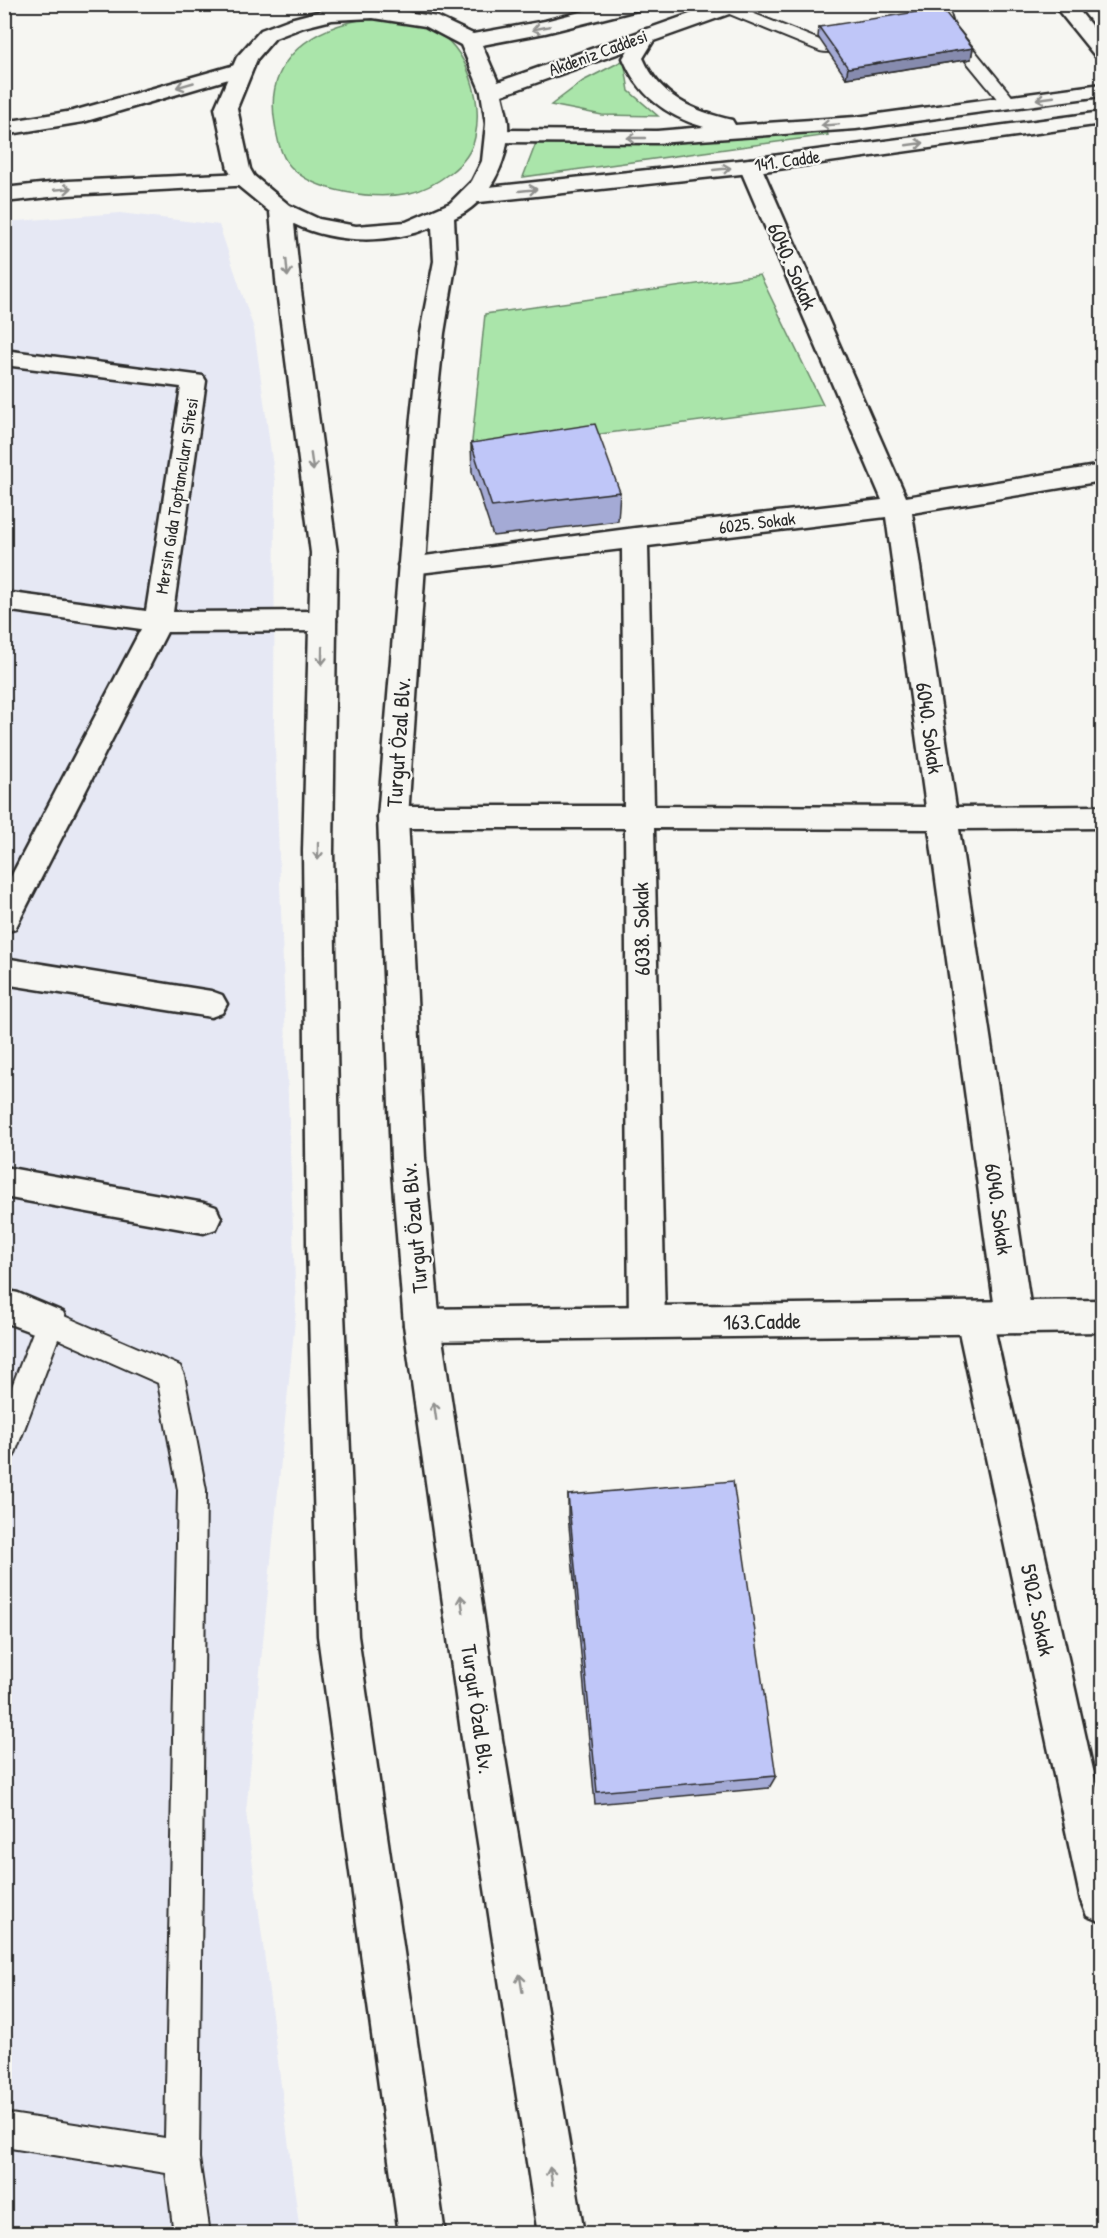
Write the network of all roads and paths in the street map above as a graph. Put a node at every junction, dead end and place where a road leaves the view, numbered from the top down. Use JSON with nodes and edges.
{"nodes":[{"id":1,"x":292,"y":4,"type":"edge"},
{"id":2,"x":638,"y":4,"type":"edge"},
{"id":3,"x":939,"y":4,"type":"edge"},
{"id":4,"x":1063,"y":4,"type":"edge"},
{"id":5,"x":733,"y":6,"type":"edge"},
{"id":6,"x":429,"y":13,"type":"edge"},
{"id":7,"x":282,"y":28,"type":"junction"},
{"id":8,"x":647,"y":35,"type":"junction"},
{"id":9,"x":869,"y":39,"type":"edge"},
{"id":10,"x":470,"y":41,"type":"junction"},
{"id":11,"x":1102,"y":52,"type":"edge"},
{"id":12,"x":242,"y":69,"type":"junction"},
{"id":13,"x":1102,"y":90,"type":"edge"},
{"id":14,"x":490,"y":92,"type":"junction"},
{"id":15,"x":1009,"y":103,"type":"junction"},
{"id":16,"x":1102,"y":118,"type":"edge"},
{"id":17,"x":856,"y":123,"type":"junction"},
{"id":18,"x":4,"y":129,"type":"edge"},
{"id":19,"x":764,"y":129,"type":"junction"},
{"id":20,"x":495,"y":136,"type":"junction"},
{"id":21,"x":879,"y":149,"type":"junction"},
{"id":22,"x":750,"y":166,"type":"junction"},
{"id":23,"x":245,"y":180,"type":"junction"},
{"id":24,"x":4,"y":195,"type":"edge"},
{"id":25,"x":457,"y":205,"type":"junction"},
{"id":26,"x":281,"y":210,"type":"junction"},
{"id":27,"x":4,"y":357,"type":"edge"},
{"id":28,"x":1102,"y":474,"type":"edge"},
{"id":29,"x":898,"y":507,"type":"junction"},
{"id":30,"x":635,"y":537,"type":"junction"},
{"id":31,"x":411,"y":565,"type":"junction"},
{"id":32,"x":4,"y":602,"type":"edge"},
{"id":33,"x":322,"y":621,"type":"junction"},
{"id":34,"x":158,"y":622,"type":"junction"},
{"id":35,"x":639,"y":815,"type":"junction"},
{"id":36,"x":393,"y":817,"type":"junction"},
{"id":37,"x":1102,"y":817,"type":"edge"},
{"id":38,"x":943,"y":819,"type":"junction"},
{"id":39,"x":4,"y":920,"type":"edge"},
{"id":40,"x":4,"y":971,"type":"edge"},
{"id":41,"x":211,"y":1004,"type":"dead end"},
{"id":42,"x":4,"y":1182,"type":"edge"},
{"id":43,"x":204,"y":1218,"type":"dead end"},
{"id":44,"x":4,"y":1306,"type":"edge"},
{"id":45,"x":1102,"y":1316,"type":"edge"},
{"id":46,"x":1014,"y":1317,"type":"junction"},
{"id":47,"x":974,"y":1318,"type":"junction"},
{"id":48,"x":647,"y":1322,"type":"junction"},
{"id":49,"x":50,"y":1323,"type":"junction"},
{"id":50,"x":422,"y":1325,"type":"junction"},
{"id":51,"x":4,"y":1446,"type":"edge"},
{"id":52,"x":1102,"y":1901,"type":"edge"},
{"id":53,"x":4,"y":2130,"type":"edge"},
{"id":54,"x":182,"y":2158,"type":"junction"},
{"id":55,"x":192,"y":2234,"type":"edge"},
{"id":56,"x":422,"y":2234,"type":"edge"},
{"id":57,"x":561,"y":2234,"type":"edge"}],
"edges":[{"from":1,"to":7,"type":"street"},
{"from":2,"to":10,"type":"street","name":"Akdeniz Caddesi","one_way":true},
{"from":3,"to":15,"type":"lane"},
{"from":4,"to":11,"type":"street"},
{"from":5,"to":8,"type":"street","name":"Akdeniz Caddesi"},
{"from":5,"to":9,"type":"lane"},
{"from":6,"to":7,"type":"street"},
{"from":6,"to":10,"type":"street"},
{"from":7,"to":12,"type":"street"},
{"from":8,"to":14,"type":"street","name":"Akdeniz Caddesi"},
{"from":8,"to":19,"type":"street"},
{"from":10,"to":14,"type":"street"},
{"from":12,"to":18,"type":"street","one_way":true},
{"from":12,"to":23,"type":"street"},
{"from":13,"to":15,"type":"street","name":"141. Cadde","one_way":true},
{"from":14,"to":20,"type":"street"},
{"from":15,"to":17,"type":"street","name":"141. Cadde"},
{"from":21,"to":16,"type":"street","name":"141. Cadde","one_way":true},
{"from":17,"to":19,"type":"street","name":"141. Cadde","one_way":true},
{"from":17,"to":21,"type":"street"},
{"from":19,"to":20,"type":"street","name":"141. Cadde","one_way":true},
{"from":20,"to":25,"type":"street"},
{"from":21,"to":22,"type":"street","name":"141. Cadde"},
{"from":25,"to":22,"type":"street","name":"141. Cadde","one_way":true},
{"from":22,"to":29,"type":"street","name":"6040. Sokak"},
{"from":24,"to":23,"type":"street","one_way":true},
{"from":23,"to":26,"type":"street"},
{"from":25,"to":26,"type":"street"},
{"from":25,"to":31,"type":"street","name":"Turgut Özal Blv."},
{"from":26,"to":33,"type":"street","one_way":true},
{"from":27,"to":34,"type":"street","name":"Mersin Gıda Toptancıları Sitesi"},
{"from":28,"to":29,"type":"street","name":"6025. Sokak"},
{"from":29,"to":30,"type":"street","name":"6025. Sokak"},
{"from":29,"to":38,"type":"street","name":"6040. Sokak"},
{"from":30,"to":31,"type":"street","name":"6025. Sokak"},
{"from":30,"to":35,"type":"street","name":"6038. Sokak"},
{"from":31,"to":36,"type":"street","name":"Turgut Özal Blv."},
{"from":32,"to":34,"type":"street","name":"Mersin Gıda Toptancıları Sitesi"},
{"from":33,"to":34,"type":"street","name":"Mersin Gıda Toptancıları Sitesi"},
{"from":33,"to":56,"type":"street","one_way":true},
{"from":34,"to":39,"type":"street","name":"Mersin Gıda Toptancıları Sitesi"},
{"from":35,"to":36,"type":"street"},
{"from":35,"to":38,"type":"street"},
{"from":35,"to":48,"type":"street","name":"6038. Sokak"},
{"from":36,"to":50,"type":"street","name":"Turgut Özal Blv."},
{"from":37,"to":38,"type":"street"},
{"from":38,"to":46,"type":"street","name":"6040. Sokak"},
{"from":40,"to":41,"type":"street"},
{"from":42,"to":43,"type":"street"},
{"from":44,"to":49,"type":"street"},
{"from":45,"to":46,"type":"street","name":"163.Cadde"},
{"from":46,"to":47,"type":"street","name":"163.Cadde"},
{"from":47,"to":48,"type":"street","name":"163.Cadde"},
{"from":47,"to":52,"type":"street","name":"5902. Sokak"},
{"from":48,"to":50,"type":"street","name":"163.Cadde"},
{"from":49,"to":51,"type":"lane"},
{"from":49,"to":54,"type":"lane"},
{"from":57,"to":50,"type":"street","name":"Turgut Özal Blv.","one_way":true},
{"from":53,"to":54,"type":"lane"},
{"from":54,"to":55,"type":"lane"}]}
